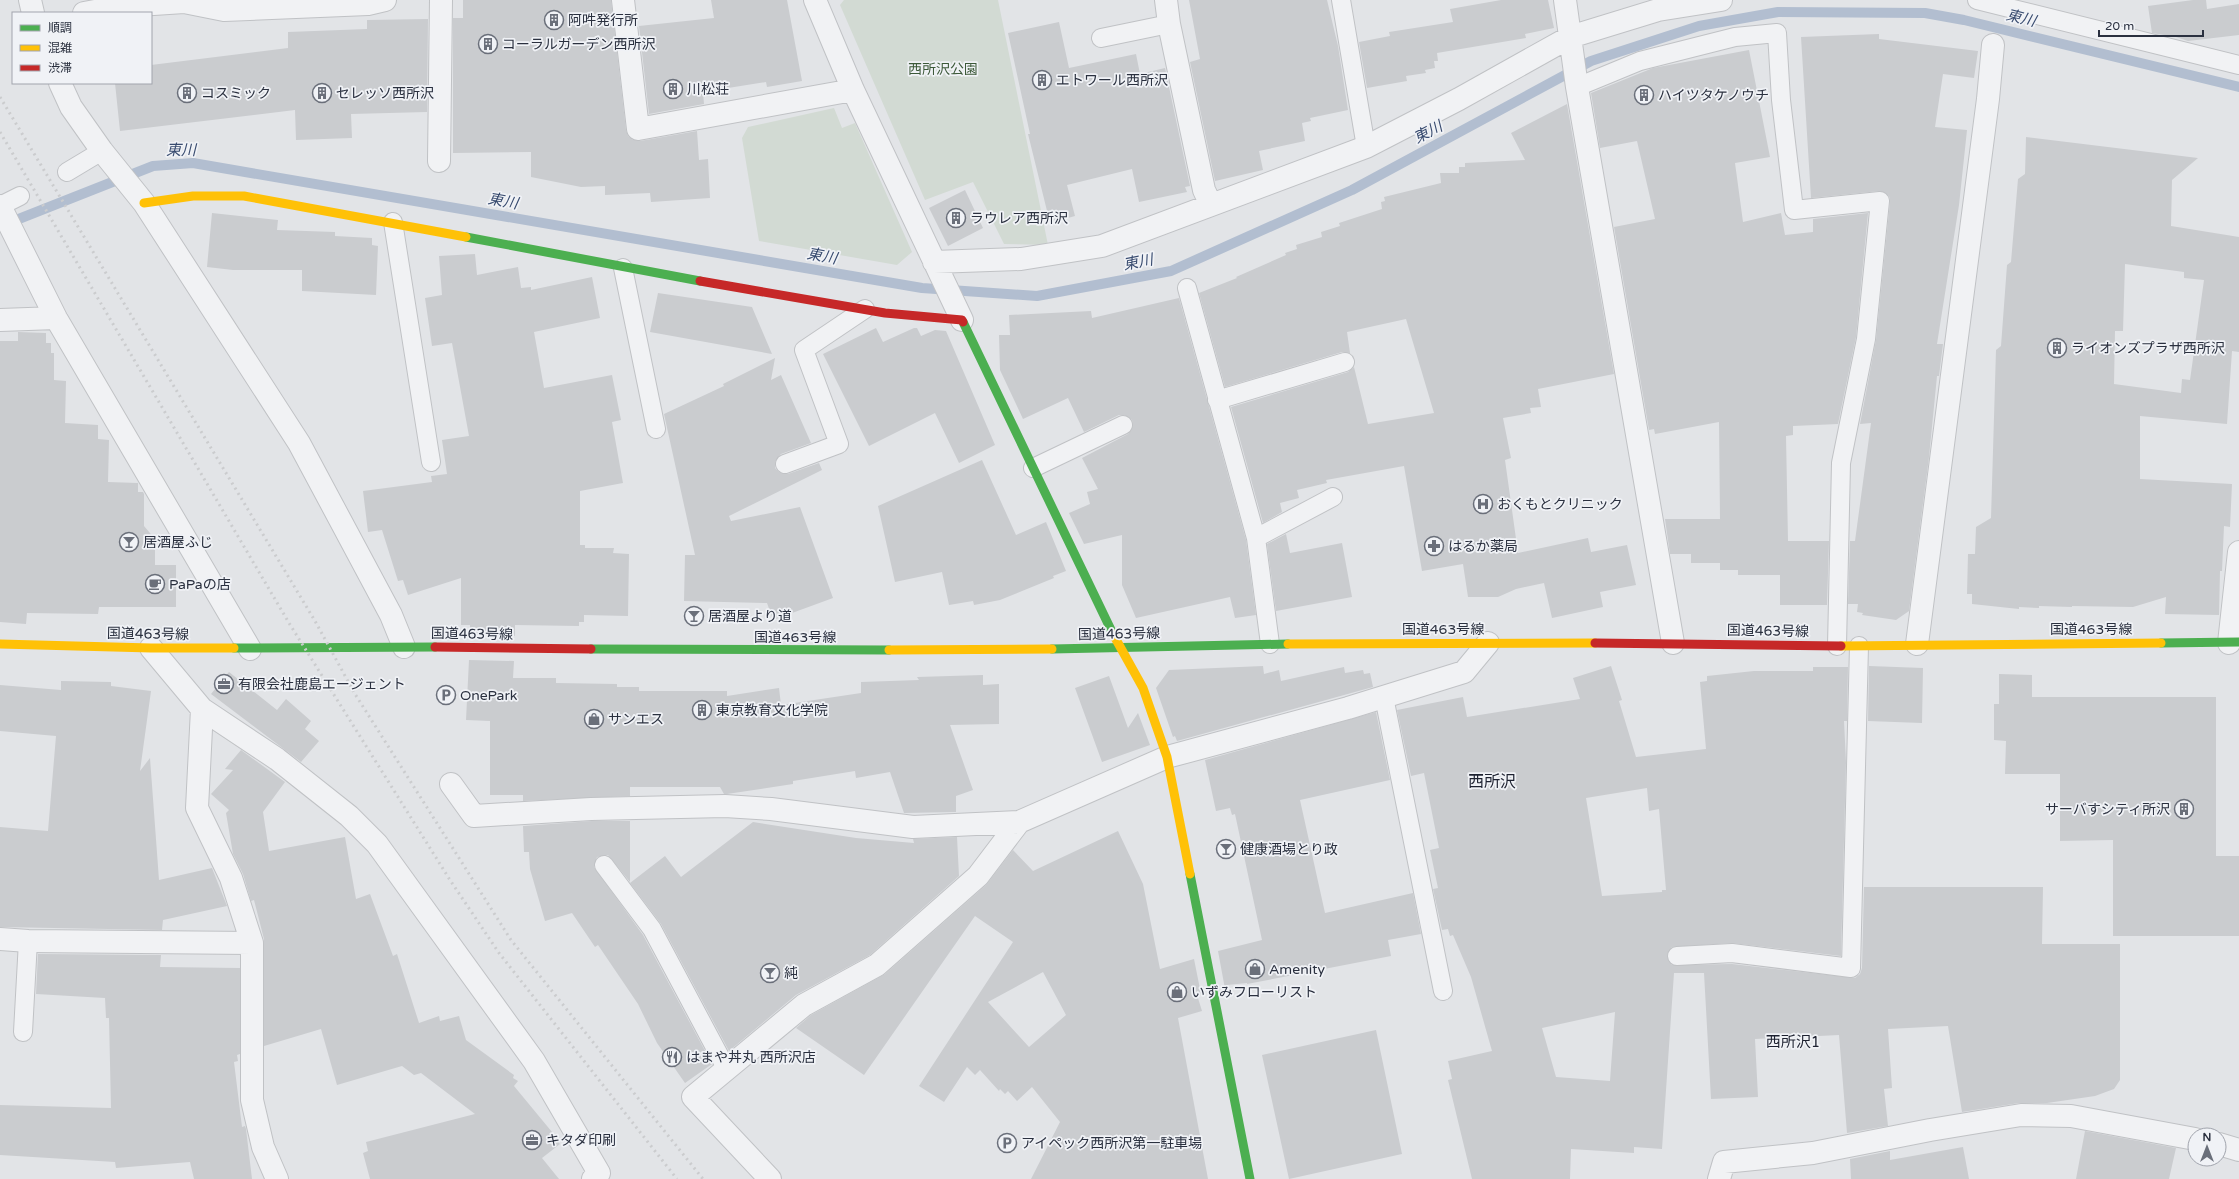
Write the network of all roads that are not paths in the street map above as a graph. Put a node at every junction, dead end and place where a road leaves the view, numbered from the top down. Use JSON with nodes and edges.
{"nodes":[{"id":1,"x":30,"y":0,"type":"edge"},
{"id":2,"x":440,"y":0,"type":"edge"},
{"id":3,"x":623,"y":0,"type":"edge"},
{"id":4,"x":815,"y":0,"type":"edge"},
{"id":5,"x":1166,"y":0,"type":"edge"},
{"id":6,"x":1341,"y":0,"type":"edge"},
{"id":7,"x":1565,"y":0,"type":"edge"},
{"id":8,"x":1721,"y":0,"type":"edge"},
{"id":9,"x":1977,"y":0,"type":"edge"},
{"id":10,"x":374,"y":1,"type":"edge"},
{"id":11,"x":224,"y":5,"type":"edge"},
{"id":12,"x":33,"y":12,"type":"edge"},
{"id":13,"x":90,"y":12,"type":"edge"},
{"id":14,"x":1169,"y":24,"type":"junction"},
{"id":15,"x":1100,"y":38,"type":"dead end"},
{"id":16,"x":1571,"y":45,"type":"junction"},
{"id":17,"x":1993,"y":45,"type":"dead end"},
{"id":18,"x":2239,"y":65,"type":"edge"},
{"id":19,"x":1577,"y":83,"type":"junction"},
{"id":20,"x":60,"y":84,"type":"edge"},
{"id":21,"x":853,"y":90,"type":"junction"},
{"id":22,"x":1366,"y":147,"type":"junction"},
{"id":23,"x":107,"y":157,"type":"junction"},
{"id":24,"x":439,"y":161,"type":"dead end"},
{"id":25,"x":66,"y":172,"type":"dead end"},
{"id":26,"x":137,"y":195,"type":"junction"},
{"id":27,"x":20,"y":196,"type":"dead end"},
{"id":28,"x":1210,"y":205,"type":"junction"},
{"id":29,"x":1,"y":208,"type":"edge"},
{"id":30,"x":393,"y":222,"type":"junction"},
{"id":31,"x":622,"y":268,"type":"junction"},
{"id":32,"x":939,"y":269,"type":"junction"},
{"id":33,"x":1186,"y":288,"type":"dead end"},
{"id":34,"x":865,"y":309,"type":"junction"},
{"id":35,"x":959,"y":313,"type":"junction"},
{"id":36,"x":56,"y":318,"type":"junction"},
{"id":37,"x":0,"y":320,"type":"edge"},
{"id":38,"x":1345,"y":362,"type":"dead end"},
{"id":39,"x":1217,"y":400,"type":"junction"},
{"id":40,"x":1123,"y":425,"type":"dead end"},
{"id":41,"x":656,"y":429,"type":"dead end"},
{"id":42,"x":431,"y":462,"type":"dead end"},
{"id":43,"x":785,"y":464,"type":"dead end"},
{"id":44,"x":1033,"y":468,"type":"junction"},
{"id":45,"x":1333,"y":497,"type":"dead end"},
{"id":46,"x":1256,"y":538,"type":"junction"},
{"id":47,"x":2239,"y":552,"type":"edge"},
{"id":48,"x":1488,"y":643,"type":"junction"},
{"id":49,"x":1673,"y":643,"type":"junction"},
{"id":50,"x":2234,"y":643,"type":"edge"},
{"id":51,"x":0,"y":644,"type":"edge"},
{"id":52,"x":1270,"y":644,"type":"junction"},
{"id":53,"x":1917,"y":644,"type":"junction"},
{"id":54,"x":1837,"y":646,"type":"junction"},
{"id":55,"x":1859,"y":646,"type":"junction"},
{"id":56,"x":404,"y":647,"type":"junction"},
{"id":57,"x":151,"y":648,"type":"junction"},
{"id":58,"x":1120,"y":648,"type":"junction"},
{"id":59,"x":250,"y":649,"type":"junction"},
{"id":60,"x":1384,"y":697,"type":"junction"},
{"id":61,"x":202,"y":709,"type":"junction"},
{"id":62,"x":1167,"y":757,"type":"junction"},
{"id":63,"x":450,"y":784,"type":"dead end"},
{"id":64,"x":1019,"y":822,"type":"junction"},
{"id":65,"x":604,"y":865,"type":"dead end"},
{"id":66,"x":0,"y":939,"type":"edge"},
{"id":67,"x":28,"y":941,"type":"junction"},
{"id":68,"x":252,"y":943,"type":"junction"},
{"id":69,"x":1677,"y":956,"type":"dead end"},
{"id":70,"x":1443,"y":991,"type":"dead end"},
{"id":71,"x":23,"y":1032,"type":"dead end"},
{"id":72,"x":726,"y":1068,"type":"junction"},
{"id":73,"x":2187,"y":1138,"type":"edge"},
{"id":74,"x":2227,"y":1146,"type":"edge"},
{"id":75,"x":2239,"y":1150,"type":"edge"},
{"id":76,"x":277,"y":1179,"type":"edge"},
{"id":77,"x":593,"y":1179,"type":"edge"},
{"id":78,"x":770,"y":1179,"type":"edge"},
{"id":79,"x":1250,"y":1179,"type":"edge"},
{"id":80,"x":1719,"y":1179,"type":"edge"}],
"edges":[{"from":1,"to":12,"type":"street"},
{"from":2,"to":24,"type":"street"},
{"from":3,"to":21,"type":"street"},
{"from":4,"to":21,"type":"street"},
{"from":5,"to":14,"type":"street"},
{"from":6,"to":22,"type":"lane"},
{"from":7,"to":16,"type":"street"},
{"from":8,"to":16,"type":"street"},
{"from":9,"to":18,"type":"lane"},
{"from":10,"to":11,"type":"street"},
{"from":11,"to":13,"type":"street"},
{"from":14,"to":15,"type":"lane"},
{"from":14,"to":28,"type":"street"},
{"from":16,"to":19,"type":"street"},
{"from":16,"to":22,"type":"street"},
{"from":17,"to":53,"type":"street"},
{"from":19,"to":49,"type":"street"},
{"from":19,"to":54,"type":"lane"},
{"from":20,"to":23,"type":"street"},
{"from":21,"to":32,"type":"street"},
{"from":22,"to":28,"type":"street"},
{"from":23,"to":25,"type":"lane"},
{"from":23,"to":26,"type":"street"},
{"from":26,"to":30,"type":"main road"},
{"from":26,"to":56,"type":"street"},
{"from":27,"to":29,"type":"lane"},
{"from":28,"to":32,"type":"street"},
{"from":29,"to":36,"type":"street"},
{"from":30,"to":31,"type":"main road"},
{"from":30,"to":42,"type":"lane"},
{"from":31,"to":34,"type":"main road"},
{"from":31,"to":41,"type":"lane"},
{"from":32,"to":35,"type":"street"},
{"from":33,"to":39,"type":"lane"},
{"from":34,"to":35,"type":"main road"},
{"from":34,"to":43,"type":"lane"},
{"from":35,"to":44,"type":"main road"},
{"from":36,"to":37,"type":"street"},
{"from":36,"to":59,"type":"street"},
{"from":38,"to":39,"type":"lane"},
{"from":39,"to":46,"type":"lane"},
{"from":40,"to":44,"type":"lane"},
{"from":44,"to":58,"type":"main road"},
{"from":45,"to":46,"type":"lane"},
{"from":46,"to":52,"type":"lane"},
{"from":47,"to":50,"type":"street"},
{"from":48,"to":49,"type":"main road","name":"国道463号線"},
{"from":48,"to":52,"type":"main road","name":"国道463号線"},
{"from":48,"to":60,"type":"street"},
{"from":49,"to":54,"type":"main road","name":"国道463号線"},
{"from":50,"to":53,"type":"main road","name":"国道463号線"},
{"from":51,"to":57,"type":"main road","name":"国道463号線"},
{"from":52,"to":58,"type":"main road","name":"国道463号線"},
{"from":53,"to":55,"type":"main road","name":"国道463号線"},
{"from":54,"to":55,"type":"main road","name":"国道463号線"},
{"from":55,"to":69,"type":"lane"},
{"from":56,"to":58,"type":"main road","name":"国道463号線"},
{"from":56,"to":59,"type":"main road","name":"国道463号線"},
{"from":57,"to":59,"type":"main road","name":"国道463号線"},
{"from":57,"to":61,"type":"street"},
{"from":58,"to":62,"type":"main road"},
{"from":60,"to":62,"type":"street"},
{"from":60,"to":70,"type":"lane"},
{"from":61,"to":68,"type":"street"},
{"from":61,"to":77,"type":"street"},
{"from":62,"to":64,"type":"street"},
{"from":62,"to":79,"type":"main road"},
{"from":63,"to":64,"type":"street"},
{"from":64,"to":72,"type":"street"},
{"from":65,"to":72,"type":"lane"},
{"from":66,"to":67,"type":"street"},
{"from":67,"to":68,"type":"street"},
{"from":67,"to":71,"type":"lane"},
{"from":68,"to":76,"type":"street"},
{"from":72,"to":78,"type":"street"},
{"from":73,"to":80,"type":"street"},
{"from":74,"to":75,"type":"street"}]}
